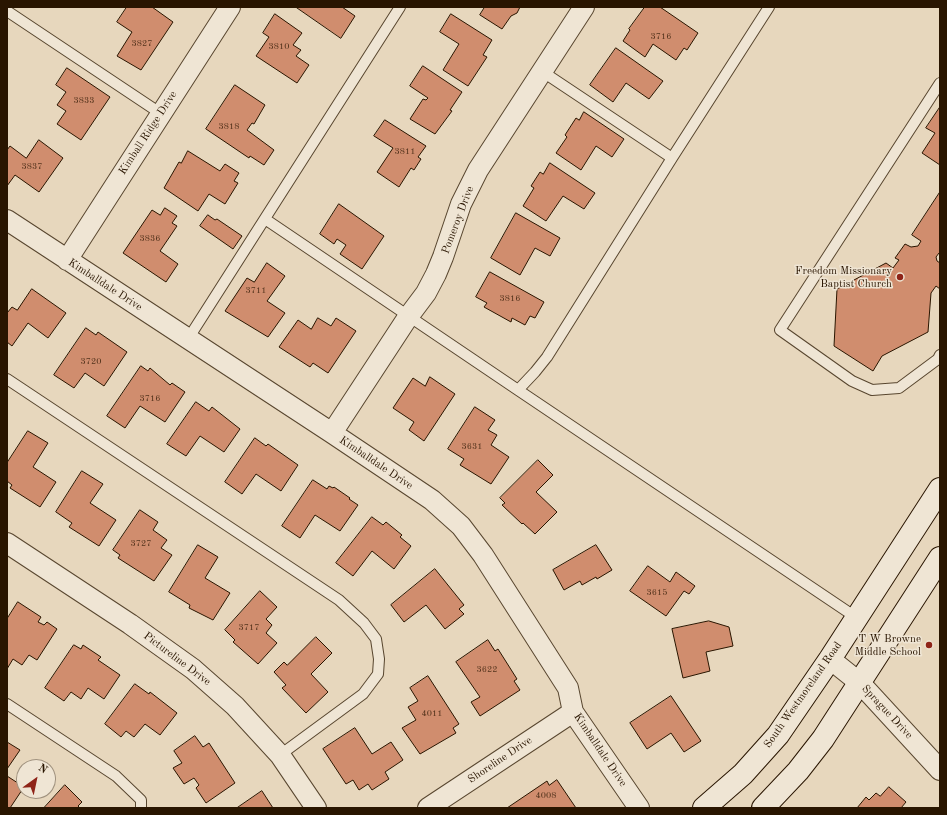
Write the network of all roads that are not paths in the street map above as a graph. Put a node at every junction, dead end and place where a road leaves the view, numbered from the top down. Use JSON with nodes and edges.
{"nodes":[{"id":1,"x":230,"y":7,"type":"edge"},
{"id":2,"x":400,"y":7,"type":"edge"},
{"id":3,"x":584,"y":7,"type":"edge"},
{"id":4,"x":769,"y":7,"type":"edge"},
{"id":5,"x":7,"y":11,"type":"edge"},
{"id":6,"x":543,"y":72,"type":"junction"},
{"id":7,"x":940,"y":83,"type":"edge"},
{"id":8,"x":160,"y":113,"type":"junction"},
{"id":9,"x":672,"y":158,"type":"junction"},
{"id":10,"x":265,"y":219,"type":"junction"},
{"id":11,"x":7,"y":220,"type":"edge"},
{"id":12,"x":67,"y":260,"type":"junction"},
{"id":13,"x":408,"y":317,"type":"junction"},
{"id":14,"x":188,"y":339,"type":"junction"},
{"id":15,"x":940,"y":355,"type":"edge"},
{"id":16,"x":7,"y":379,"type":"edge"},
{"id":17,"x":518,"y":390,"type":"junction"},
{"id":18,"x":332,"y":433,"type":"junction"},
{"id":19,"x":940,"y":488,"type":"edge"},
{"id":20,"x":7,"y":543,"type":"edge"},
{"id":21,"x":940,"y":558,"type":"edge"},
{"id":22,"x":857,"y":618,"type":"junction"},
{"id":23,"x":830,"y":659,"type":"junction"},
{"id":24,"x":860,"y":683,"type":"junction"},
{"id":25,"x":7,"y":704,"type":"edge"},
{"id":26,"x":573,"y":712,"type":"junction"},
{"id":27,"x":280,"y":755,"type":"junction"},
{"id":28,"x":940,"y":770,"type":"edge"},
{"id":29,"x":141,"y":808,"type":"edge"},
{"id":30,"x":316,"y":808,"type":"edge"},
{"id":31,"x":428,"y":808,"type":"edge"},
{"id":32,"x":639,"y":808,"type":"edge"},
{"id":33,"x":704,"y":808,"type":"edge"},
{"id":34,"x":763,"y":808,"type":"edge"}],
"edges":[{"from":1,"to":8,"type":"street","name":"Kimball Ridge Drive"},
{"from":2,"to":10,"type":"lane"},
{"from":3,"to":6,"type":"street","name":"Pomeroy Drive"},
{"from":4,"to":9,"type":"lane"},
{"from":5,"to":8,"type":"lane"},
{"from":6,"to":9,"type":"lane"},
{"from":6,"to":13,"type":"street","name":"Pomeroy Drive"},
{"from":7,"to":15,"type":"lane"},
{"from":8,"to":12,"type":"street","name":"Kimball Ridge Drive"},
{"from":9,"to":17,"type":"lane"},
{"from":10,"to":13,"type":"lane"},
{"from":10,"to":14,"type":"lane"},
{"from":11,"to":12,"type":"street","name":"Kimballdale Drive"},
{"from":12,"to":14,"type":"street","name":"Kimballdale Drive"},
{"from":13,"to":17,"type":"lane"},
{"from":13,"to":18,"type":"street","name":"Pomeroy Drive"},
{"from":14,"to":18,"type":"street","name":"Kimballdale Drive"},
{"from":16,"to":27,"type":"lane"},
{"from":17,"to":22,"type":"lane"},
{"from":18,"to":26,"type":"street","name":"Kimballdale Drive"},
{"from":19,"to":22,"type":"main road","name":"South Westmoreland Road"},
{"from":20,"to":27,"type":"street","name":"Pictureline Drive"},
{"from":21,"to":24,"type":"main road"},
{"from":22,"to":23,"type":"main road","name":"South Westmoreland Road"},
{"from":23,"to":24,"type":"street","name":"Sprague Drive"},
{"from":23,"to":33,"type":"main road","name":"South Westmoreland Road"},
{"from":24,"to":28,"type":"street","name":"Sprague Drive"},
{"from":24,"to":34,"type":"main road"},
{"from":25,"to":29,"type":"lane"},
{"from":26,"to":31,"type":"street","name":"Shoreline Drive"},
{"from":26,"to":32,"type":"street","name":"Kimballdale Drive"},
{"from":27,"to":30,"type":"street","name":"Pictureline Drive"}]}
